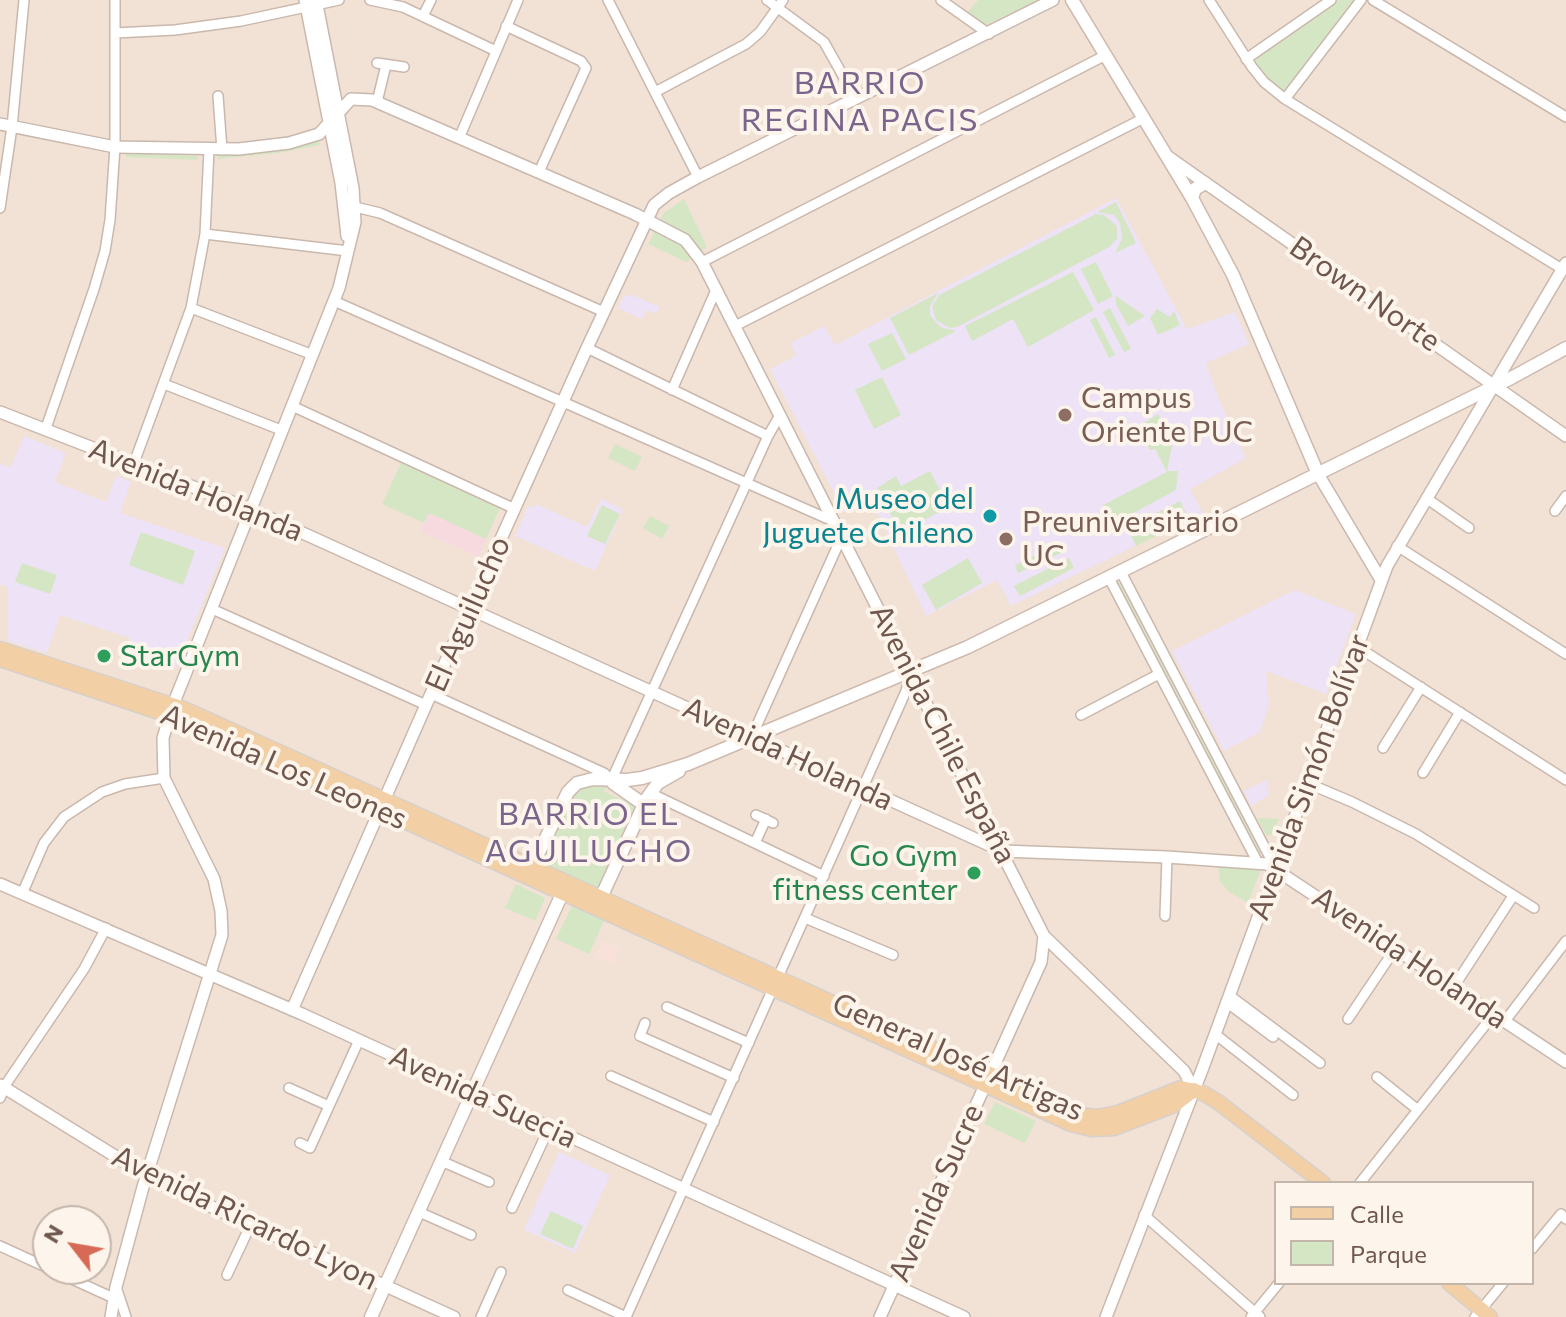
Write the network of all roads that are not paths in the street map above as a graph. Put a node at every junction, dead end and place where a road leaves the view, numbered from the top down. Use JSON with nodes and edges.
{"nodes":[{"id":1,"x":24,"y":0,"type":"edge"},
{"id":2,"x":115,"y":0,"type":"edge"},
{"id":3,"x":339,"y":0,"type":"edge"},
{"id":4,"x":370,"y":0,"type":"edge"},
{"id":5,"x":431,"y":0,"type":"edge"},
{"id":6,"x":518,"y":0,"type":"edge"},
{"id":7,"x":608,"y":0,"type":"edge"},
{"id":8,"x":767,"y":0,"type":"edge"},
{"id":9,"x":941,"y":0,"type":"edge"},
{"id":10,"x":1053,"y":0,"type":"edge"},
{"id":11,"x":1072,"y":0,"type":"edge"},
{"id":12,"x":1209,"y":0,"type":"edge"},
{"id":13,"x":1331,"y":0,"type":"edge"},
{"id":14,"x":1361,"y":0,"type":"edge"},
{"id":15,"x":1373,"y":0,"type":"edge"},
{"id":16,"x":311,"y":3,"type":"edge"},
{"id":17,"x":781,"y":4,"type":"edge"},
{"id":18,"x":423,"y":16,"type":"junction"},
{"id":19,"x":506,"y":26,"type":"junction"},
{"id":20,"x":115,"y":33,"type":"junction"},
{"id":21,"x":989,"y":34,"type":"junction"},
{"id":22,"x":496,"y":51,"type":"junction"},
{"id":23,"x":1104,"y":56,"type":"junction"},
{"id":24,"x":1246,"y":59,"type":"junction"},
{"id":25,"x":404,"y":67,"type":"dead end"},
{"id":26,"x":335,"y":91,"type":"junction"},
{"id":27,"x":655,"y":92,"type":"junction"},
{"id":28,"x":218,"y":96,"type":"dead end"},
{"id":29,"x":351,"y":99,"type":"junction"},
{"id":30,"x":856,"y":99,"type":"junction"},
{"id":31,"x":1285,"y":99,"type":"junction"},
{"id":32,"x":377,"y":102,"type":"junction"},
{"id":33,"x":339,"y":112,"type":"junction"},
{"id":34,"x":1566,"y":117,"type":"edge"},
{"id":35,"x":1142,"y":119,"type":"junction"},
{"id":36,"x":330,"y":123,"type":"junction"},
{"id":37,"x":6,"y":125,"type":"edge"},
{"id":38,"x":460,"y":136,"type":"junction"},
{"id":39,"x":115,"y":147,"type":"junction"},
{"id":40,"x":209,"y":150,"type":"junction"},
{"id":41,"x":222,"y":150,"type":"junction"},
{"id":42,"x":1163,"y":153,"type":"junction"},
{"id":43,"x":539,"y":172,"type":"junction"},
{"id":44,"x":698,"y":177,"type":"junction"},
{"id":45,"x":2,"y":178,"type":"edge"},
{"id":46,"x":1205,"y":183,"type":"junction"},
{"id":47,"x":1192,"y":198,"type":"junction"},
{"id":48,"x":355,"y":207,"type":"junction"},
{"id":49,"x":0,"y":208,"type":"edge"},
{"id":50,"x":647,"y":219,"type":"junction"},
{"id":51,"x":205,"y":234,"type":"junction"},
{"id":52,"x":348,"y":250,"type":"junction"},
{"id":53,"x":702,"y":262,"type":"junction"},
{"id":54,"x":1564,"y":266,"type":"edge"},
{"id":55,"x":716,"y":290,"type":"junction"},
{"id":56,"x":334,"y":301,"type":"junction"},
{"id":57,"x":191,"y":308,"type":"junction"},
{"id":58,"x":604,"y":312,"type":"junction"},
{"id":59,"x":735,"y":326,"type":"junction"},
{"id":60,"x":587,"y":348,"type":"junction"},
{"id":61,"x":1566,"y":348,"type":"edge"},
{"id":62,"x":313,"y":355,"type":"junction"},
{"id":63,"x":164,"y":384,"type":"junction"},
{"id":64,"x":1495,"y":386,"type":"junction"},
{"id":65,"x":672,"y":390,"type":"junction"},
{"id":66,"x":563,"y":403,"type":"junction"},
{"id":67,"x":292,"y":406,"type":"junction"},
{"id":68,"x":0,"y":412,"type":"edge"},
{"id":69,"x":780,"y":415,"type":"junction"},
{"id":70,"x":46,"y":428,"type":"junction"},
{"id":71,"x":281,"y":430,"type":"junction"},
{"id":72,"x":768,"y":436,"type":"junction"},
{"id":73,"x":1566,"y":436,"type":"edge"},
{"id":74,"x":134,"y":463,"type":"junction"},
{"id":75,"x":1318,"y":474,"type":"junction"},
{"id":76,"x":747,"y":484,"type":"junction"},
{"id":77,"x":1566,"y":496,"type":"edge"},
{"id":78,"x":1426,"y":498,"type":"junction"},
{"id":79,"x":250,"y":509,"type":"junction"},
{"id":80,"x":515,"y":509,"type":"junction"},
{"id":81,"x":1555,"y":511,"type":"dead end"},
{"id":82,"x":835,"y":522,"type":"junction"},
{"id":83,"x":1469,"y":528,"type":"dead end"},
{"id":84,"x":842,"y":536,"type":"junction"},
{"id":85,"x":1397,"y":546,"type":"junction"},
{"id":86,"x":1121,"y":572,"type":"junction"},
{"id":87,"x":1109,"y":578,"type":"junction"},
{"id":88,"x":1381,"y":580,"type":"junction"},
{"id":89,"x":470,"y":608,"type":"junction"},
{"id":90,"x":212,"y":609,"type":"junction"},
{"id":91,"x":1356,"y":646,"type":"junction"},
{"id":92,"x":0,"y":649,"type":"edge"},
{"id":93,"x":1566,"y":654,"type":"edge"},
{"id":94,"x":0,"y":659,"type":"edge"},
{"id":95,"x":911,"y":671,"type":"junction"},
{"id":96,"x":1159,"y":674,"type":"junction"},
{"id":97,"x":1421,"y":687,"type":"junction"},
{"id":98,"x":652,"y":692,"type":"junction"},
{"id":99,"x":429,"y":700,"type":"junction"},
{"id":100,"x":171,"y":710,"type":"junction"},
{"id":101,"x":1460,"y":712,"type":"junction"},
{"id":102,"x":1081,"y":715,"type":"dead end"},
{"id":103,"x":1196,"y":716,"type":"junction"},
{"id":104,"x":1185,"y":723,"type":"junction"},
{"id":105,"x":752,"y":736,"type":"junction"},
{"id":106,"x":1383,"y":748,"type":"dead end"},
{"id":107,"x":688,"y":764,"type":"junction"},
{"id":108,"x":1423,"y":773,"type":"dead end"},
{"id":109,"x":164,"y":778,"type":"junction"},
{"id":110,"x":1566,"y":780,"type":"edge"},
{"id":111,"x":612,"y":782,"type":"junction"},
{"id":112,"x":1307,"y":783,"type":"junction"},
{"id":113,"x":1232,"y":786,"type":"junction"},
{"id":114,"x":862,"y":788,"type":"junction"},
{"id":115,"x":1221,"y":792,"type":"junction"},
{"id":116,"x":646,"y":799,"type":"junction"},
{"id":117,"x":383,"y":805,"type":"junction"},
{"id":118,"x":765,"y":819,"type":"dead end"},
{"id":119,"x":755,"y":843,"type":"junction"},
{"id":120,"x":1002,"y":851,"type":"junction"},
{"id":121,"x":1167,"y":857,"type":"junction"},
{"id":122,"x":1257,"y":861,"type":"junction"},
{"id":123,"x":1276,"y":869,"type":"junction"},
{"id":124,"x":530,"y":871,"type":"junction"},
{"id":125,"x":824,"y":876,"type":"junction"},
{"id":126,"x":0,"y":884,"type":"edge"},
{"id":127,"x":565,"y":887,"type":"junction"},
{"id":128,"x":22,"y":894,"type":"junction"},
{"id":129,"x":1513,"y":896,"type":"junction"},
{"id":130,"x":599,"y":902,"type":"junction"},
{"id":131,"x":1534,"y":908,"type":"dead end"},
{"id":132,"x":1165,"y":916,"type":"dead end"},
{"id":133,"x":805,"y":918,"type":"junction"},
{"id":134,"x":106,"y":928,"type":"junction"},
{"id":135,"x":1044,"y":936,"type":"junction"},
{"id":136,"x":1566,"y":941,"type":"edge"},
{"id":137,"x":1395,"y":949,"type":"junction"},
{"id":138,"x":893,"y":955,"type":"dead end"},
{"id":139,"x":1061,"y":955,"type":"junction"},
{"id":140,"x":1041,"y":962,"type":"junction"},
{"id":141,"x":211,"y":974,"type":"junction"},
{"id":142,"x":776,"y":983,"type":"junction"},
{"id":143,"x":1453,"y":988,"type":"junction"},
{"id":144,"x":1228,"y":998,"type":"junction"},
{"id":145,"x":667,"y":1007,"type":"dead end"},
{"id":146,"x":292,"y":1010,"type":"junction"},
{"id":147,"x":1500,"y":1018,"type":"junction"},
{"id":148,"x":1348,"y":1019,"type":"dead end"},
{"id":149,"x":645,"y":1023,"type":"dead end"},
{"id":150,"x":1215,"y":1034,"type":"junction"},
{"id":151,"x":359,"y":1040,"type":"junction"},
{"id":152,"x":749,"y":1043,"type":"junction"},
{"id":153,"x":1566,"y":1062,"type":"edge"},
{"id":154,"x":1318,"y":1064,"type":"dead end"},
{"id":155,"x":611,"y":1076,"type":"dead end"},
{"id":156,"x":1377,"y":1077,"type":"dead end"},
{"id":157,"x":734,"y":1078,"type":"junction"},
{"id":158,"x":987,"y":1080,"type":"junction"},
{"id":159,"x":289,"y":1088,"type":"dead end"},
{"id":160,"x":1,"y":1090,"type":"edge"},
{"id":161,"x":1194,"y":1090,"type":"junction"},
{"id":162,"x":472,"y":1092,"type":"junction"},
{"id":163,"x":1293,"y":1095,"type":"dead end"},
{"id":164,"x":329,"y":1106,"type":"junction"},
{"id":165,"x":1418,"y":1110,"type":"junction"},
{"id":166,"x":714,"y":1122,"type":"junction"},
{"id":167,"x":549,"y":1128,"type":"junction"},
{"id":168,"x":300,"y":1143,"type":"dead end"},
{"id":169,"x":441,"y":1161,"type":"junction"},
{"id":170,"x":147,"y":1175,"type":"junction"},
{"id":171,"x":1320,"y":1181,"type":"edge"},
{"id":172,"x":1362,"y":1181,"type":"edge"},
{"id":173,"x":489,"y":1182,"type":"dead end"},
{"id":174,"x":684,"y":1190,"type":"junction"},
{"id":175,"x":512,"y":1208,"type":"dead end"},
{"id":176,"x":419,"y":1212,"type":"junction"},
{"id":177,"x":1144,"y":1215,"type":"junction"},
{"id":178,"x":1563,"y":1217,"type":"edge"},
{"id":179,"x":251,"y":1224,"type":"junction"},
{"id":180,"x":471,"y":1235,"type":"dead end"},
{"id":181,"x":0,"y":1246,"type":"edge"},
{"id":182,"x":1534,"y":1247,"type":"edge"},
{"id":183,"x":32,"y":1261,"type":"edge"},
{"id":184,"x":501,"y":1272,"type":"dead end"},
{"id":185,"x":227,"y":1275,"type":"dead end"},
{"id":186,"x":96,"y":1285,"type":"edge"},
{"id":187,"x":1278,"y":1285,"type":"edge"},
{"id":188,"x":1451,"y":1285,"type":"edge"},
{"id":189,"x":1502,"y":1285,"type":"edge"},
{"id":190,"x":385,"y":1286,"type":"junction"},
{"id":191,"x":894,"y":1286,"type":"junction"},
{"id":192,"x":568,"y":1290,"type":"dead end"},
{"id":193,"x":113,"y":1291,"type":"junction"},
{"id":194,"x":439,"y":1314,"type":"edge"},
{"id":195,"x":1482,"y":1314,"type":"edge"},
{"id":196,"x":1255,"y":1316,"type":"edge"},
{"id":197,"x":104,"y":1317,"type":"edge"},
{"id":198,"x":111,"y":1317,"type":"edge"},
{"id":199,"x":126,"y":1317,"type":"edge"},
{"id":200,"x":371,"y":1317,"type":"edge"},
{"id":201,"x":454,"y":1317,"type":"edge"},
{"id":202,"x":481,"y":1317,"type":"edge"},
{"id":203,"x":626,"y":1317,"type":"edge"},
{"id":204,"x":880,"y":1317,"type":"edge"},
{"id":205,"x":964,"y":1317,"type":"edge"},
{"id":206,"x":1106,"y":1317,"type":"edge"}],
"edges":[{"from":1,"to":37,"type":"street"},
{"from":2,"to":20,"type":"street"},
{"from":3,"to":16,"type":"street"},
{"from":4,"to":18,"type":"street"},
{"from":5,"to":18,"type":"street"},
{"from":6,"to":19,"type":"street"},
{"from":7,"to":27,"type":"street"},
{"from":8,"to":17,"type":"street"},
{"from":9,"to":21,"type":"street"},
{"from":10,"to":21,"type":"street","name":"El Aguilucho"},
{"from":11,"to":23,"type":"main road"},
{"from":12,"to":24,"type":"street"},
{"from":13,"to":24,"type":"street"},
{"from":14,"to":31,"type":"street"},
{"from":15,"to":34,"type":"street"},
{"from":16,"to":20,"type":"street"},
{"from":16,"to":26,"type":"street"},
{"from":16,"to":36,"type":"street"},
{"from":17,"to":27,"type":"street"},
{"from":17,"to":30,"type":"street"},
{"from":18,"to":22,"type":"street"},
{"from":19,"to":22,"type":"street"},
{"from":19,"to":43,"type":"street"},
{"from":20,"to":39,"type":"street"},
{"from":21,"to":30,"type":"street","name":"El Aguilucho"},
{"from":22,"to":38,"type":"street"},
{"from":23,"to":35,"type":"main road"},
{"from":23,"to":53,"type":"street"},
{"from":24,"to":31,"type":"street"},
{"from":25,"to":32,"type":"street"},
{"from":26,"to":29,"type":"street","name":"Avenida Chile España"},
{"from":26,"to":33,"type":"street"},
{"from":27,"to":44,"type":"street"},
{"from":28,"to":41,"type":"street"},
{"from":29,"to":32,"type":"street","name":"Avenida Chile España"},
{"from":29,"to":33,"type":"street"},
{"from":30,"to":44,"type":"street","name":"El Aguilucho"},
{"from":31,"to":54,"type":"street"},
{"from":32,"to":38,"type":"street","name":"Avenida Chile España"},
{"from":33,"to":36,"type":"street"},
{"from":33,"to":48,"type":"street"},
{"from":35,"to":42,"type":"main road"},
{"from":35,"to":59,"type":"street"},
{"from":36,"to":41,"type":"street"},
{"from":36,"to":52,"type":"street"},
{"from":37,"to":39,"type":"street"},
{"from":37,"to":45,"type":"street"},
{"from":38,"to":43,"type":"street","name":"Avenida Chile España"},
{"from":39,"to":40,"type":"street"},
{"from":39,"to":70,"type":"street"},
{"from":40,"to":41,"type":"street"},
{"from":40,"to":51,"type":"street"},
{"from":42,"to":46,"type":"street","name":"Brown Norte"},
{"from":42,"to":47,"type":"main road"},
{"from":43,"to":50,"type":"street","name":"Avenida Chile España"},
{"from":44,"to":50,"type":"street","name":"El Aguilucho"},
{"from":45,"to":49,"type":"street"},
{"from":46,"to":47,"type":"main road"},
{"from":46,"to":64,"type":"street","name":"Brown Norte"},
{"from":47,"to":75,"type":"main road"},
{"from":48,"to":52,"type":"street"},
{"from":48,"to":58,"type":"street"},
{"from":50,"to":53,"type":"street","name":"Avenida Chile España"},
{"from":50,"to":58,"type":"street","name":"El Aguilucho"},
{"from":51,"to":52,"type":"street"},
{"from":51,"to":57,"type":"street"},
{"from":52,"to":56,"type":"street"},
{"from":53,"to":55,"type":"street","name":"Avenida Chile España"},
{"from":54,"to":64,"type":"street","name":"Avenida Simón Bolívar"},
{"from":55,"to":59,"type":"street","name":"Avenida Chile España"},
{"from":55,"to":65,"type":"street"},
{"from":56,"to":62,"type":"street"},
{"from":56,"to":66,"type":"street"},
{"from":57,"to":62,"type":"street"},
{"from":57,"to":63,"type":"street"},
{"from":58,"to":60,"type":"street","name":"El Aguilucho"},
{"from":59,"to":69,"type":"street","name":"Avenida Chile España"},
{"from":60,"to":65,"type":"street"},
{"from":60,"to":66,"type":"street","name":"El Aguilucho"},
{"from":61,"to":64,"type":"main road"},
{"from":62,"to":67,"type":"street"},
{"from":63,"to":71,"type":"street"},
{"from":63,"to":74,"type":"street"},
{"from":64,"to":73,"type":"street","name":"Brown Norte"},
{"from":64,"to":75,"type":"main road"},
{"from":64,"to":78,"type":"street","name":"Avenida Simón Bolívar"},
{"from":65,"to":72,"type":"street"},
{"from":66,"to":76,"type":"street"},
{"from":66,"to":80,"type":"street","name":"El Aguilucho"},
{"from":67,"to":71,"type":"street"},
{"from":67,"to":80,"type":"street"},
{"from":68,"to":70,"type":"street","name":"Avenida Holanda"},
{"from":69,"to":72,"type":"street"},
{"from":69,"to":82,"type":"street","name":"Avenida Chile España"},
{"from":70,"to":74,"type":"street","name":"Avenida Holanda"},
{"from":71,"to":79,"type":"street"},
{"from":72,"to":76,"type":"street"},
{"from":74,"to":79,"type":"street","name":"Avenida Holanda"},
{"from":75,"to":86,"type":"main road"},
{"from":75,"to":88,"type":"street"},
{"from":76,"to":82,"type":"street"},
{"from":76,"to":98,"type":"street"},
{"from":77,"to":81,"type":"street"},
{"from":78,"to":83,"type":"street"},
{"from":78,"to":85,"type":"street","name":"Avenida Simón Bolívar"},
{"from":79,"to":89,"type":"street","name":"Avenida Holanda"},
{"from":79,"to":90,"type":"street"},
{"from":80,"to":89,"type":"street","name":"El Aguilucho"},
{"from":82,"to":84,"type":"street","name":"Avenida Chile España"},
{"from":84,"to":95,"type":"street","name":"Avenida Chile España"},
{"from":84,"to":105,"type":"street"},
{"from":85,"to":88,"type":"street","name":"Avenida Simón Bolívar"},
{"from":85,"to":93,"type":"street"},
{"from":86,"to":87,"type":"main road"},
{"from":86,"to":103,"type":"street"},
{"from":87,"to":95,"type":"main road"},
{"from":87,"to":96,"type":"street"},
{"from":88,"to":91,"type":"street","name":"Avenida Simón Bolívar"},
{"from":89,"to":98,"type":"street","name":"Avenida Holanda"},
{"from":89,"to":99,"type":"street","name":"El Aguilucho"},
{"from":90,"to":99,"type":"street"},
{"from":90,"to":100,"type":"street"},
{"from":91,"to":97,"type":"street"},
{"from":91,"to":112,"type":"street","name":"Avenida Simón Bolívar"},
{"from":92,"to":100,"type":"main road","name":"Avenida Los Leones"},
{"from":94,"to":100,"type":"main road","name":"Avenida Los Leones"},
{"from":95,"to":105,"type":"main road"},
{"from":95,"to":114,"type":"street"},
{"from":95,"to":120,"type":"street","name":"Avenida Chile España"},
{"from":96,"to":102,"type":"street"},
{"from":96,"to":104,"type":"street"},
{"from":97,"to":101,"type":"street"},
{"from":97,"to":106,"type":"street"},
{"from":98,"to":105,"type":"street","name":"Avenida Holanda"},
{"from":98,"to":111,"type":"street"},
{"from":99,"to":111,"type":"street"},
{"from":99,"to":117,"type":"street","name":"El Aguilucho"},
{"from":100,"to":109,"type":"street"},
{"from":100,"to":117,"type":"main road","name":"Avenida Los Leones"},
{"from":101,"to":108,"type":"street"},
{"from":101,"to":110,"type":"street"},
{"from":103,"to":104,"type":"street"},
{"from":103,"to":113,"type":"street"},
{"from":104,"to":115,"type":"street"},
{"from":105,"to":107,"type":"main road"},
{"from":105,"to":114,"type":"street","name":"Avenida Holanda"},
{"from":107,"to":111,"type":"main road"},
{"from":107,"to":116,"type":"main road"},
{"from":109,"to":128,"type":"street"},
{"from":109,"to":141,"type":"street"},
{"from":111,"to":116,"type":"main road"},
{"from":111,"to":124,"type":"main road"},
{"from":112,"to":123,"type":"street","name":"Avenida Simón Bolívar"},
{"from":112,"to":129,"type":"street"},
{"from":113,"to":115,"type":"street"},
{"from":113,"to":123,"type":"street"},
{"from":114,"to":120,"type":"street","name":"Avenida Holanda"},
{"from":114,"to":125,"type":"street"},
{"from":115,"to":122,"type":"street"},
{"from":116,"to":119,"type":"street"},
{"from":116,"to":130,"type":"main road"},
{"from":117,"to":124,"type":"main road","name":"Avenida Los Leones"},
{"from":117,"to":146,"type":"street","name":"El Aguilucho"},
{"from":118,"to":119,"type":"street"},
{"from":119,"to":125,"type":"street"},
{"from":120,"to":121,"type":"street","name":"Avenida Holanda"},
{"from":120,"to":135,"type":"street","name":"Avenida Chile España"},
{"from":121,"to":122,"type":"street","name":"Avenida Holanda"},
{"from":121,"to":132,"type":"street"},
{"from":122,"to":123,"type":"street","name":"Avenida Holanda"},
{"from":123,"to":137,"type":"street","name":"Avenida Holanda"},
{"from":123,"to":144,"type":"street","name":"Avenida Simón Bolívar"},
{"from":124,"to":127,"type":"main road","name":"General José Artigas"},
{"from":125,"to":133,"type":"street"},
{"from":126,"to":128,"type":"street","name":"Avenida Suecia"},
{"from":127,"to":130,"type":"main road","name":"General José Artigas"},
{"from":127,"to":162,"type":"main road"},
{"from":128,"to":134,"type":"street","name":"Avenida Suecia"},
{"from":129,"to":131,"type":"street"},
{"from":129,"to":143,"type":"street"},
{"from":130,"to":142,"type":"main road","name":"General José Artigas"},
{"from":133,"to":138,"type":"street"},
{"from":133,"to":142,"type":"street"},
{"from":134,"to":141,"type":"street","name":"Avenida Suecia"},
{"from":134,"to":160,"type":"street"},
{"from":135,"to":139,"type":"street","name":"Avenida Chile España"},
{"from":135,"to":140,"type":"street","name":"Avenida Sucre"},
{"from":136,"to":147,"type":"street"},
{"from":137,"to":143,"type":"street","name":"Avenida Holanda"},
{"from":137,"to":148,"type":"street"},
{"from":139,"to":140,"type":"street"},
{"from":139,"to":161,"type":"street","name":"Avenida Chile España"},
{"from":140,"to":158,"type":"street","name":"Avenida Sucre"},
{"from":141,"to":146,"type":"street","name":"Avenida Suecia"},
{"from":141,"to":170,"type":"street"},
{"from":142,"to":152,"type":"street"},
{"from":142,"to":158,"type":"main road","name":"General José Artigas"},
{"from":143,"to":147,"type":"street","name":"Avenida Holanda"},
{"from":144,"to":150,"type":"street","name":"Avenida Simón Bolívar"},
{"from":144,"to":154,"type":"street"},
{"from":145,"to":152,"type":"street"},
{"from":146,"to":151,"type":"street","name":"Avenida Suecia"},
{"from":147,"to":153,"type":"street","name":"Avenida Holanda"},
{"from":147,"to":165,"type":"street"},
{"from":149,"to":157,"type":"street"},
{"from":150,"to":161,"type":"street","name":"Avenida Simón Bolívar"},
{"from":150,"to":163,"type":"street"},
{"from":151,"to":162,"type":"street","name":"Avenida Suecia"},
{"from":151,"to":164,"type":"street"},
{"from":152,"to":157,"type":"street"},
{"from":155,"to":166,"type":"street"},
{"from":156,"to":165,"type":"street"},
{"from":157,"to":166,"type":"street"},
{"from":158,"to":161,"type":"main road","name":"General José Artigas"},
{"from":158,"to":191,"type":"street","name":"Avenida Sucre"},
{"from":159,"to":164,"type":"street"},
{"from":160,"to":170,"type":"street","name":"Avenida Ricardo Lyon"},
{"from":161,"to":171,"type":"main road","name":"Avenida Chile España"},
{"from":161,"to":177,"type":"street","name":"Avenida Simón Bolívar"},
{"from":162,"to":167,"type":"street","name":"Avenida Suecia"},
{"from":162,"to":169,"type":"main road"},
{"from":164,"to":168,"type":"street"},
{"from":165,"to":172,"type":"street"},
{"from":166,"to":174,"type":"street"},
{"from":167,"to":174,"type":"street","name":"Avenida Suecia"},
{"from":167,"to":175,"type":"street"},
{"from":169,"to":173,"type":"street"},
{"from":169,"to":176,"type":"main road"},
{"from":170,"to":179,"type":"street","name":"Avenida Ricardo Lyon"},
{"from":170,"to":193,"type":"street"},
{"from":174,"to":191,"type":"street","name":"Avenida Suecia"},
{"from":174,"to":203,"type":"street"},
{"from":176,"to":180,"type":"street"},
{"from":176,"to":190,"type":"main road"},
{"from":177,"to":196,"type":"street"},
{"from":177,"to":206,"type":"street","name":"Avenida Simón Bolívar"},
{"from":178,"to":182,"type":"street"},
{"from":179,"to":185,"type":"street"},
{"from":179,"to":190,"type":"street","name":"Avenida Ricardo Lyon"},
{"from":181,"to":183,"type":"street"},
{"from":184,"to":202,"type":"street"},
{"from":186,"to":193,"type":"street"},
{"from":187,"to":196,"type":"street"},
{"from":188,"to":195,"type":"main road"},
{"from":189,"to":195,"type":"street"},
{"from":190,"to":194,"type":"street","name":"Avenida Ricardo Lyon"},
{"from":190,"to":200,"type":"main road"},
{"from":191,"to":204,"type":"street","name":"Avenida Sucre"},
{"from":191,"to":205,"type":"street","name":"Avenida Suecia"},
{"from":192,"to":203,"type":"street"},
{"from":193,"to":197,"type":"street"},
{"from":193,"to":198,"type":"street"},
{"from":193,"to":199,"type":"street"},
{"from":194,"to":201,"type":"street","name":"Avenida Ricardo Lyon"}]}
